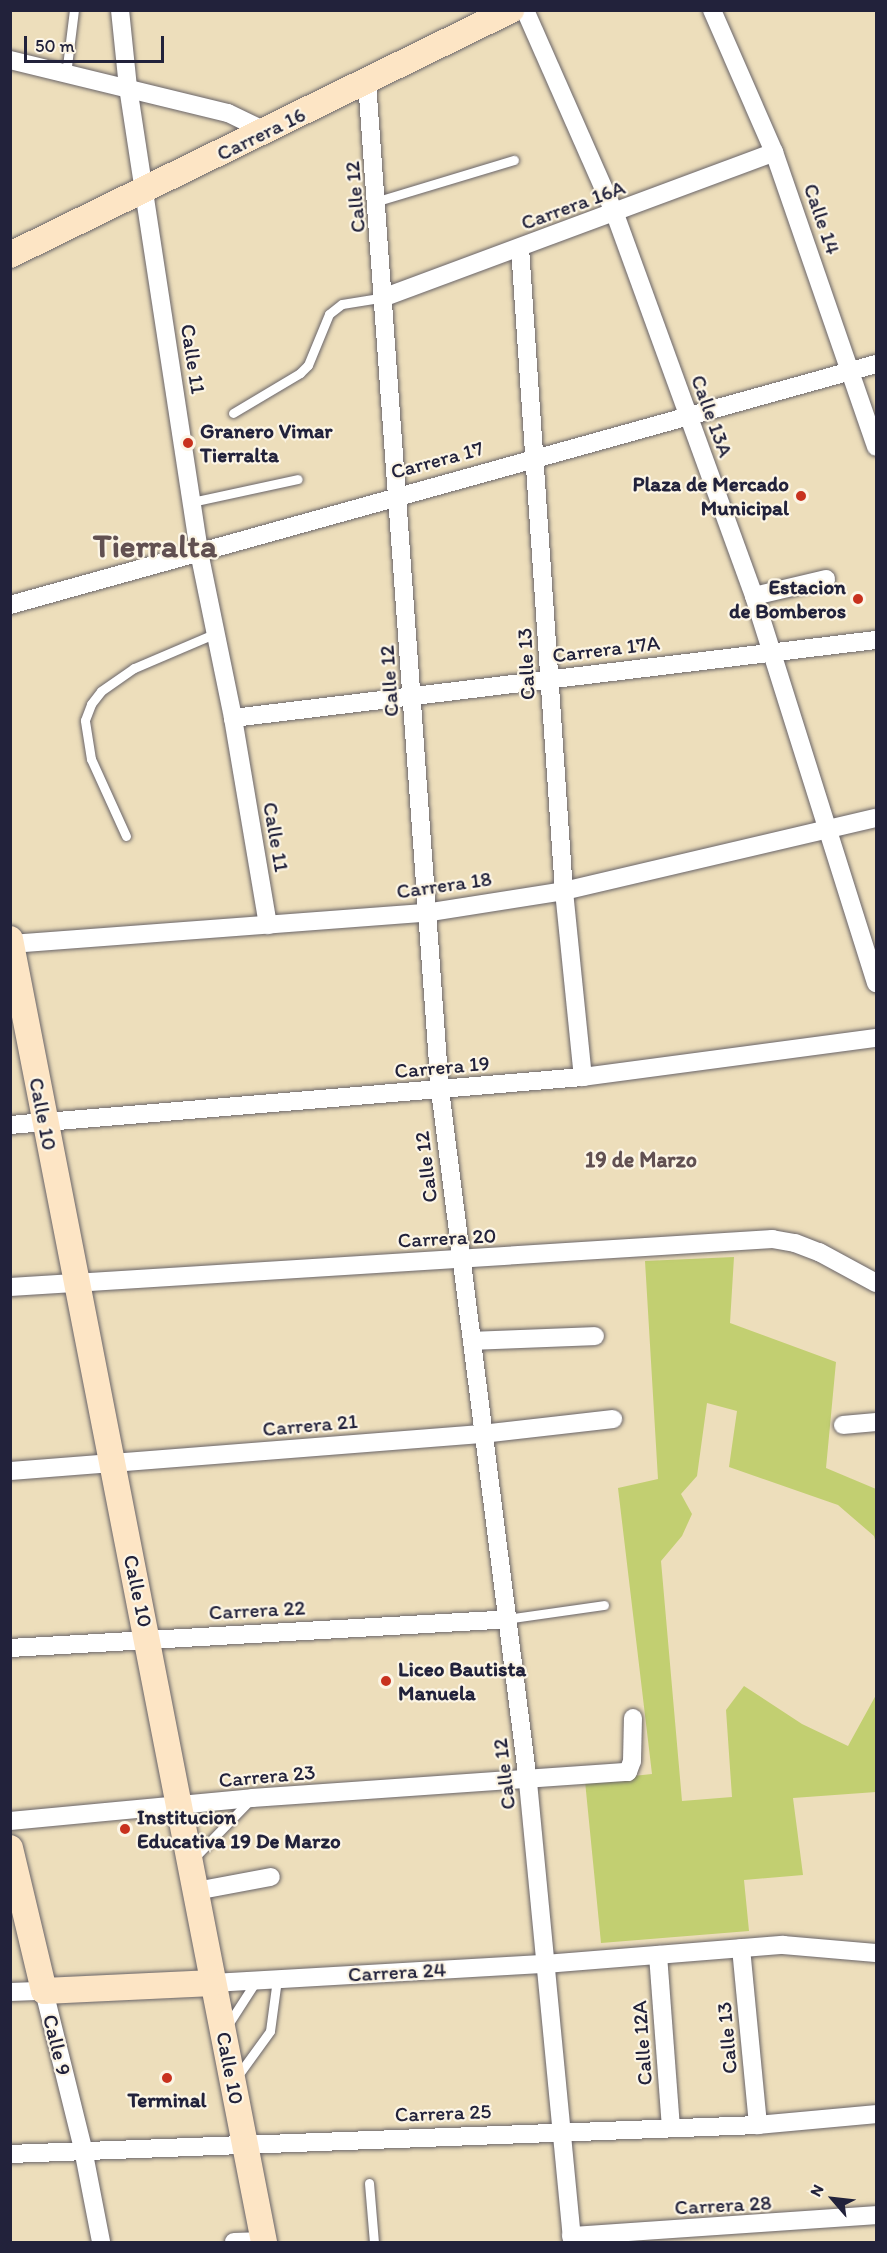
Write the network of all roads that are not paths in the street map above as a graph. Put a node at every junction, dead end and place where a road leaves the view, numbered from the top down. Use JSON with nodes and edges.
{"nodes":[{"id":1,"x":74,"y":10,"type":"edge"},
{"id":2,"x":120,"y":10,"type":"edge"},
{"id":3,"x":511,"y":10,"type":"edge"},
{"id":4,"x":525,"y":10,"type":"edge"},
{"id":5,"x":712,"y":10,"type":"edge"},
{"id":6,"x":10,"y":60,"type":"edge"},
{"id":7,"x":66,"y":74,"type":"junction"},
{"id":8,"x":368,"y":82,"type":"junction"},
{"id":9,"x":128,"y":87,"type":"junction"},
{"id":10,"x":265,"y":131,"type":"junction"},
{"id":11,"x":774,"y":152,"type":"junction"},
{"id":12,"x":514,"y":160,"type":"dead end"},
{"id":13,"x":144,"y":192,"type":"junction"},
{"id":14,"x":378,"y":201,"type":"junction"},
{"id":15,"x":615,"y":214,"type":"junction"},
{"id":16,"x":520,"y":248,"type":"junction"},
{"id":17,"x":10,"y":255,"type":"edge"},
{"id":18,"x":385,"y":297,"type":"junction"},
{"id":19,"x":876,"y":364,"type":"edge"},
{"id":20,"x":851,"y":370,"type":"junction"},
{"id":21,"x":233,"y":412,"type":"dead end"},
{"id":22,"x":687,"y":414,"type":"junction"},
{"id":23,"x":876,"y":447,"type":"edge"},
{"id":24,"x":537,"y":456,"type":"junction"},
{"id":25,"x":298,"y":479,"type":"dead end"},
{"id":26,"x":399,"y":494,"type":"junction"},
{"id":27,"x":192,"y":502,"type":"junction"},
{"id":28,"x":199,"y":552,"type":"junction"},
{"id":29,"x":826,"y":579,"type":"dead end"},
{"id":30,"x":754,"y":596,"type":"junction"},
{"id":31,"x":10,"y":605,"type":"edge"},
{"id":32,"x":216,"y":633,"type":"junction"},
{"id":33,"x":876,"y":640,"type":"edge"},
{"id":34,"x":772,"y":651,"type":"junction"},
{"id":35,"x":549,"y":679,"type":"junction"},
{"id":36,"x":412,"y":697,"type":"junction"},
{"id":37,"x":233,"y":718,"type":"junction"},
{"id":38,"x":876,"y":818,"type":"edge"},
{"id":39,"x":829,"y":829,"type":"junction"},
{"id":40,"x":126,"y":836,"type":"dead end"},
{"id":41,"x":564,"y":891,"type":"junction"},
{"id":42,"x":425,"y":913,"type":"junction"},
{"id":43,"x":268,"y":925,"type":"junction"},
{"id":44,"x":11,"y":942,"type":"edge"},
{"id":45,"x":876,"y":983,"type":"edge"},
{"id":46,"x":876,"y":1038,"type":"edge"},
{"id":47,"x":583,"y":1077,"type":"junction"},
{"id":48,"x":440,"y":1090,"type":"junction"},
{"id":49,"x":45,"y":1122,"type":"junction"},
{"id":50,"x":10,"y":1125,"type":"edge"},
{"id":51,"x":459,"y":1261,"type":"junction"},
{"id":52,"x":875,"y":1279,"type":"edge"},
{"id":53,"x":77,"y":1281,"type":"junction"},
{"id":54,"x":10,"y":1287,"type":"edge"},
{"id":55,"x":595,"y":1336,"type":"dead end"},
{"id":56,"x":472,"y":1341,"type":"junction"},
{"id":57,"x":613,"y":1419,"type":"dead end"},
{"id":58,"x":876,"y":1422,"type":"edge"},
{"id":59,"x":843,"y":1425,"type":"dead end"},
{"id":60,"x":482,"y":1434,"type":"junction"},
{"id":61,"x":112,"y":1463,"type":"junction"},
{"id":62,"x":10,"y":1471,"type":"edge"},
{"id":63,"x":604,"y":1605,"type":"dead end"},
{"id":64,"x":506,"y":1619,"type":"junction"},
{"id":65,"x":148,"y":1638,"type":"junction"},
{"id":66,"x":10,"y":1648,"type":"edge"},
{"id":67,"x":633,"y":1718,"type":"dead end"},
{"id":68,"x":528,"y":1782,"type":"junction"},
{"id":69,"x":252,"y":1798,"type":"junction"},
{"id":70,"x":179,"y":1808,"type":"junction"},
{"id":71,"x":10,"y":1821,"type":"edge"},
{"id":72,"x":10,"y":1848,"type":"edge"},
{"id":73,"x":191,"y":1861,"type":"junction"},
{"id":74,"x":272,"y":1877,"type":"dead end"},
{"id":75,"x":196,"y":1891,"type":"junction"},
{"id":76,"x":741,"y":1948,"type":"junction"},
{"id":77,"x":876,"y":1953,"type":"edge"},
{"id":78,"x":658,"y":1955,"type":"junction"},
{"id":79,"x":545,"y":1964,"type":"junction"},
{"id":80,"x":277,"y":1979,"type":"junction"},
{"id":81,"x":256,"y":1981,"type":"junction"},
{"id":82,"x":213,"y":1983,"type":"junction"},
{"id":83,"x":44,"y":1991,"type":"junction"},
{"id":84,"x":10,"y":1992,"type":"edge"},
{"id":85,"x":224,"y":2030,"type":"junction"},
{"id":86,"x":233,"y":2083,"type":"junction"},
{"id":87,"x":876,"y":2114,"type":"edge"},
{"id":88,"x":758,"y":2125,"type":"junction"},
{"id":89,"x":671,"y":2128,"type":"junction"},
{"id":90,"x":561,"y":2131,"type":"junction"},
{"id":91,"x":245,"y":2146,"type":"junction"},
{"id":92,"x":83,"y":2149,"type":"junction"},
{"id":93,"x":10,"y":2154,"type":"edge"},
{"id":94,"x":369,"y":2183,"type":"dead end"},
{"id":95,"x":876,"y":2215,"type":"edge"},
{"id":96,"x":777,"y":2233,"type":"edge"},
{"id":97,"x":572,"y":2239,"type":"edge"},
{"id":98,"x":101,"y":2242,"type":"edge"},
{"id":99,"x":234,"y":2242,"type":"edge"},
{"id":100,"x":264,"y":2242,"type":"edge"},
{"id":101,"x":374,"y":2242,"type":"edge"}],
"edges":[{"from":1,"to":7,"type":"lane"},
{"from":2,"to":9,"type":"street","name":"Calle 11"},
{"from":3,"to":8,"type":"main road","name":"Carrera 16"},
{"from":4,"to":15,"type":"street","name":"Calle 13A"},
{"from":5,"to":11,"type":"street","name":"Calle 14"},
{"from":6,"to":7,"type":"street"},
{"from":7,"to":9,"type":"street"},
{"from":8,"to":10,"type":"main road","name":"Carrera 16"},
{"from":8,"to":14,"type":"street","name":"Calle 12"},
{"from":9,"to":10,"type":"street"},
{"from":9,"to":13,"type":"street","name":"Calle 11"},
{"from":10,"to":13,"type":"main road","name":"Carrera 16"},
{"from":11,"to":15,"type":"street","name":"Carrera 16A"},
{"from":11,"to":20,"type":"street","name":"Calle 14"},
{"from":12,"to":14,"type":"lane"},
{"from":13,"to":17,"type":"main road","name":"Carrera 16"},
{"from":13,"to":27,"type":"street","name":"Calle 11"},
{"from":14,"to":18,"type":"street","name":"Calle 12"},
{"from":15,"to":16,"type":"street","name":"Carrera 16A"},
{"from":15,"to":22,"type":"street","name":"Calle 13A"},
{"from":16,"to":18,"type":"street","name":"Carrera 16A"},
{"from":16,"to":24,"type":"street","name":"Calle 13"},
{"from":18,"to":21,"type":"lane"},
{"from":18,"to":26,"type":"street","name":"Calle 12"},
{"from":19,"to":20,"type":"street","name":"Carrera 17"},
{"from":20,"to":22,"type":"street","name":"Carrera 17"},
{"from":20,"to":23,"type":"street","name":"Calle 14"},
{"from":22,"to":24,"type":"street","name":"Carrera 17"},
{"from":22,"to":30,"type":"street","name":"Calle 13A"},
{"from":24,"to":26,"type":"street","name":"Carrera 17"},
{"from":24,"to":35,"type":"street","name":"Calle 13"},
{"from":25,"to":27,"type":"lane"},
{"from":26,"to":28,"type":"street","name":"Carrera 17"},
{"from":26,"to":36,"type":"street","name":"Calle 12"},
{"from":27,"to":28,"type":"street","name":"Calle 11"},
{"from":28,"to":31,"type":"street","name":"Carrera 17"},
{"from":28,"to":32,"type":"street","name":"Calle 11"},
{"from":29,"to":30,"type":"street"},
{"from":30,"to":34,"type":"street","name":"Calle 13A"},
{"from":32,"to":37,"type":"street","name":"Calle 11"},
{"from":32,"to":40,"type":"lane"},
{"from":33,"to":34,"type":"street","name":"Carrera 17A"},
{"from":34,"to":35,"type":"street","name":"Carrera 17A"},
{"from":34,"to":39,"type":"street","name":"Calle 13A"},
{"from":35,"to":36,"type":"street","name":"Carrera 17A"},
{"from":35,"to":41,"type":"street","name":"Calle 13"},
{"from":36,"to":37,"type":"street","name":"Carrera 17A"},
{"from":36,"to":42,"type":"street","name":"Calle 12"},
{"from":37,"to":43,"type":"street","name":"Calle 11"},
{"from":38,"to":39,"type":"street","name":"Carrera 18"},
{"from":39,"to":41,"type":"street","name":"Carrera 18"},
{"from":39,"to":45,"type":"street","name":"Calle 13A"},
{"from":41,"to":42,"type":"street","name":"Carrera 18"},
{"from":41,"to":47,"type":"street","name":"Calle 13"},
{"from":42,"to":43,"type":"street","name":"Carrera 18"},
{"from":42,"to":48,"type":"street","name":"Calle 12"},
{"from":43,"to":44,"type":"street","name":"Carrera 18"},
{"from":44,"to":49,"type":"main road","name":"Calle 10"},
{"from":46,"to":47,"type":"street","name":"Carrera 19"},
{"from":47,"to":48,"type":"street","name":"Carrera 19"},
{"from":48,"to":49,"type":"street","name":"Carrera 19"},
{"from":48,"to":51,"type":"street","name":"Calle 12"},
{"from":49,"to":50,"type":"street","name":"Carrera 19"},
{"from":49,"to":53,"type":"main road","name":"Calle 10"},
{"from":51,"to":52,"type":"street","name":"Carrera 20"},
{"from":51,"to":53,"type":"street","name":"Carrera 20"},
{"from":51,"to":56,"type":"street","name":"Calle 12"},
{"from":53,"to":54,"type":"street","name":"Carrera 20"},
{"from":53,"to":61,"type":"main road","name":"Calle 10"},
{"from":55,"to":56,"type":"street"},
{"from":56,"to":60,"type":"street","name":"Calle 12"},
{"from":57,"to":60,"type":"street","name":"Carrera 21"},
{"from":58,"to":59,"type":"street"},
{"from":60,"to":61,"type":"street","name":"Carrera 21"},
{"from":60,"to":64,"type":"street","name":"Calle 12"},
{"from":61,"to":62,"type":"street","name":"Carrera 21"},
{"from":61,"to":65,"type":"main road","name":"Calle 10"},
{"from":63,"to":64,"type":"lane"},
{"from":64,"to":65,"type":"street","name":"Carrera 22"},
{"from":64,"to":68,"type":"street","name":"Calle 12"},
{"from":65,"to":66,"type":"street","name":"Carrera 22"},
{"from":65,"to":70,"type":"main road","name":"Calle 10"},
{"from":67,"to":68,"type":"street","name":"Carrera 23"},
{"from":68,"to":69,"type":"street","name":"Carrera 23"},
{"from":68,"to":79,"type":"street","name":"Calle 12"},
{"from":69,"to":70,"type":"street","name":"Carrera 23"},
{"from":69,"to":73,"type":"lane"},
{"from":70,"to":71,"type":"street","name":"Carrera 23"},
{"from":70,"to":73,"type":"main road","name":"Calle 10"},
{"from":72,"to":83,"type":"main road","name":"Calle 9"},
{"from":73,"to":75,"type":"main road","name":"Calle 10"},
{"from":74,"to":75,"type":"street"},
{"from":75,"to":82,"type":"main road","name":"Calle 10"},
{"from":76,"to":77,"type":"street","name":"Carrera 24"},
{"from":76,"to":78,"type":"street","name":"Carrera 24"},
{"from":76,"to":88,"type":"street","name":"Calle 13"},
{"from":78,"to":79,"type":"street","name":"Carrera 24"},
{"from":78,"to":89,"type":"street","name":"Calle 12A"},
{"from":79,"to":80,"type":"street","name":"Carrera 24"},
{"from":79,"to":90,"type":"street","name":"Calle 12"},
{"from":80,"to":81,"type":"street","name":"Carrera 24"},
{"from":80,"to":86,"type":"lane"},
{"from":81,"to":82,"type":"street","name":"Carrera 24"},
{"from":81,"to":85,"type":"lane"},
{"from":82,"to":83,"type":"main road","name":"Carrera 24"},
{"from":82,"to":85,"type":"main road","name":"Calle 10"},
{"from":83,"to":84,"type":"street","name":"Carrera 24"},
{"from":83,"to":92,"type":"street","name":"Calle 9"},
{"from":85,"to":86,"type":"main road","name":"Calle 10"},
{"from":86,"to":91,"type":"main road","name":"Calle 10"},
{"from":87,"to":88,"type":"street","name":"Carrera 25"},
{"from":88,"to":89,"type":"street","name":"Carrera 25"},
{"from":89,"to":90,"type":"street","name":"Carrera 25"},
{"from":90,"to":91,"type":"street","name":"Carrera 25"},
{"from":90,"to":97,"type":"street","name":"Calle 12"},
{"from":91,"to":92,"type":"street","name":"Carrera 25"},
{"from":91,"to":100,"type":"main road","name":"Calle 10"},
{"from":92,"to":93,"type":"street","name":"Carrera 25"},
{"from":92,"to":98,"type":"street","name":"Calle 9"},
{"from":94,"to":101,"type":"lane"},
{"from":95,"to":96,"type":"street","name":"Carrera 28"},
{"from":96,"to":97,"type":"street","name":"Carrera 28"},
{"from":99,"to":100,"type":"street"}]}
